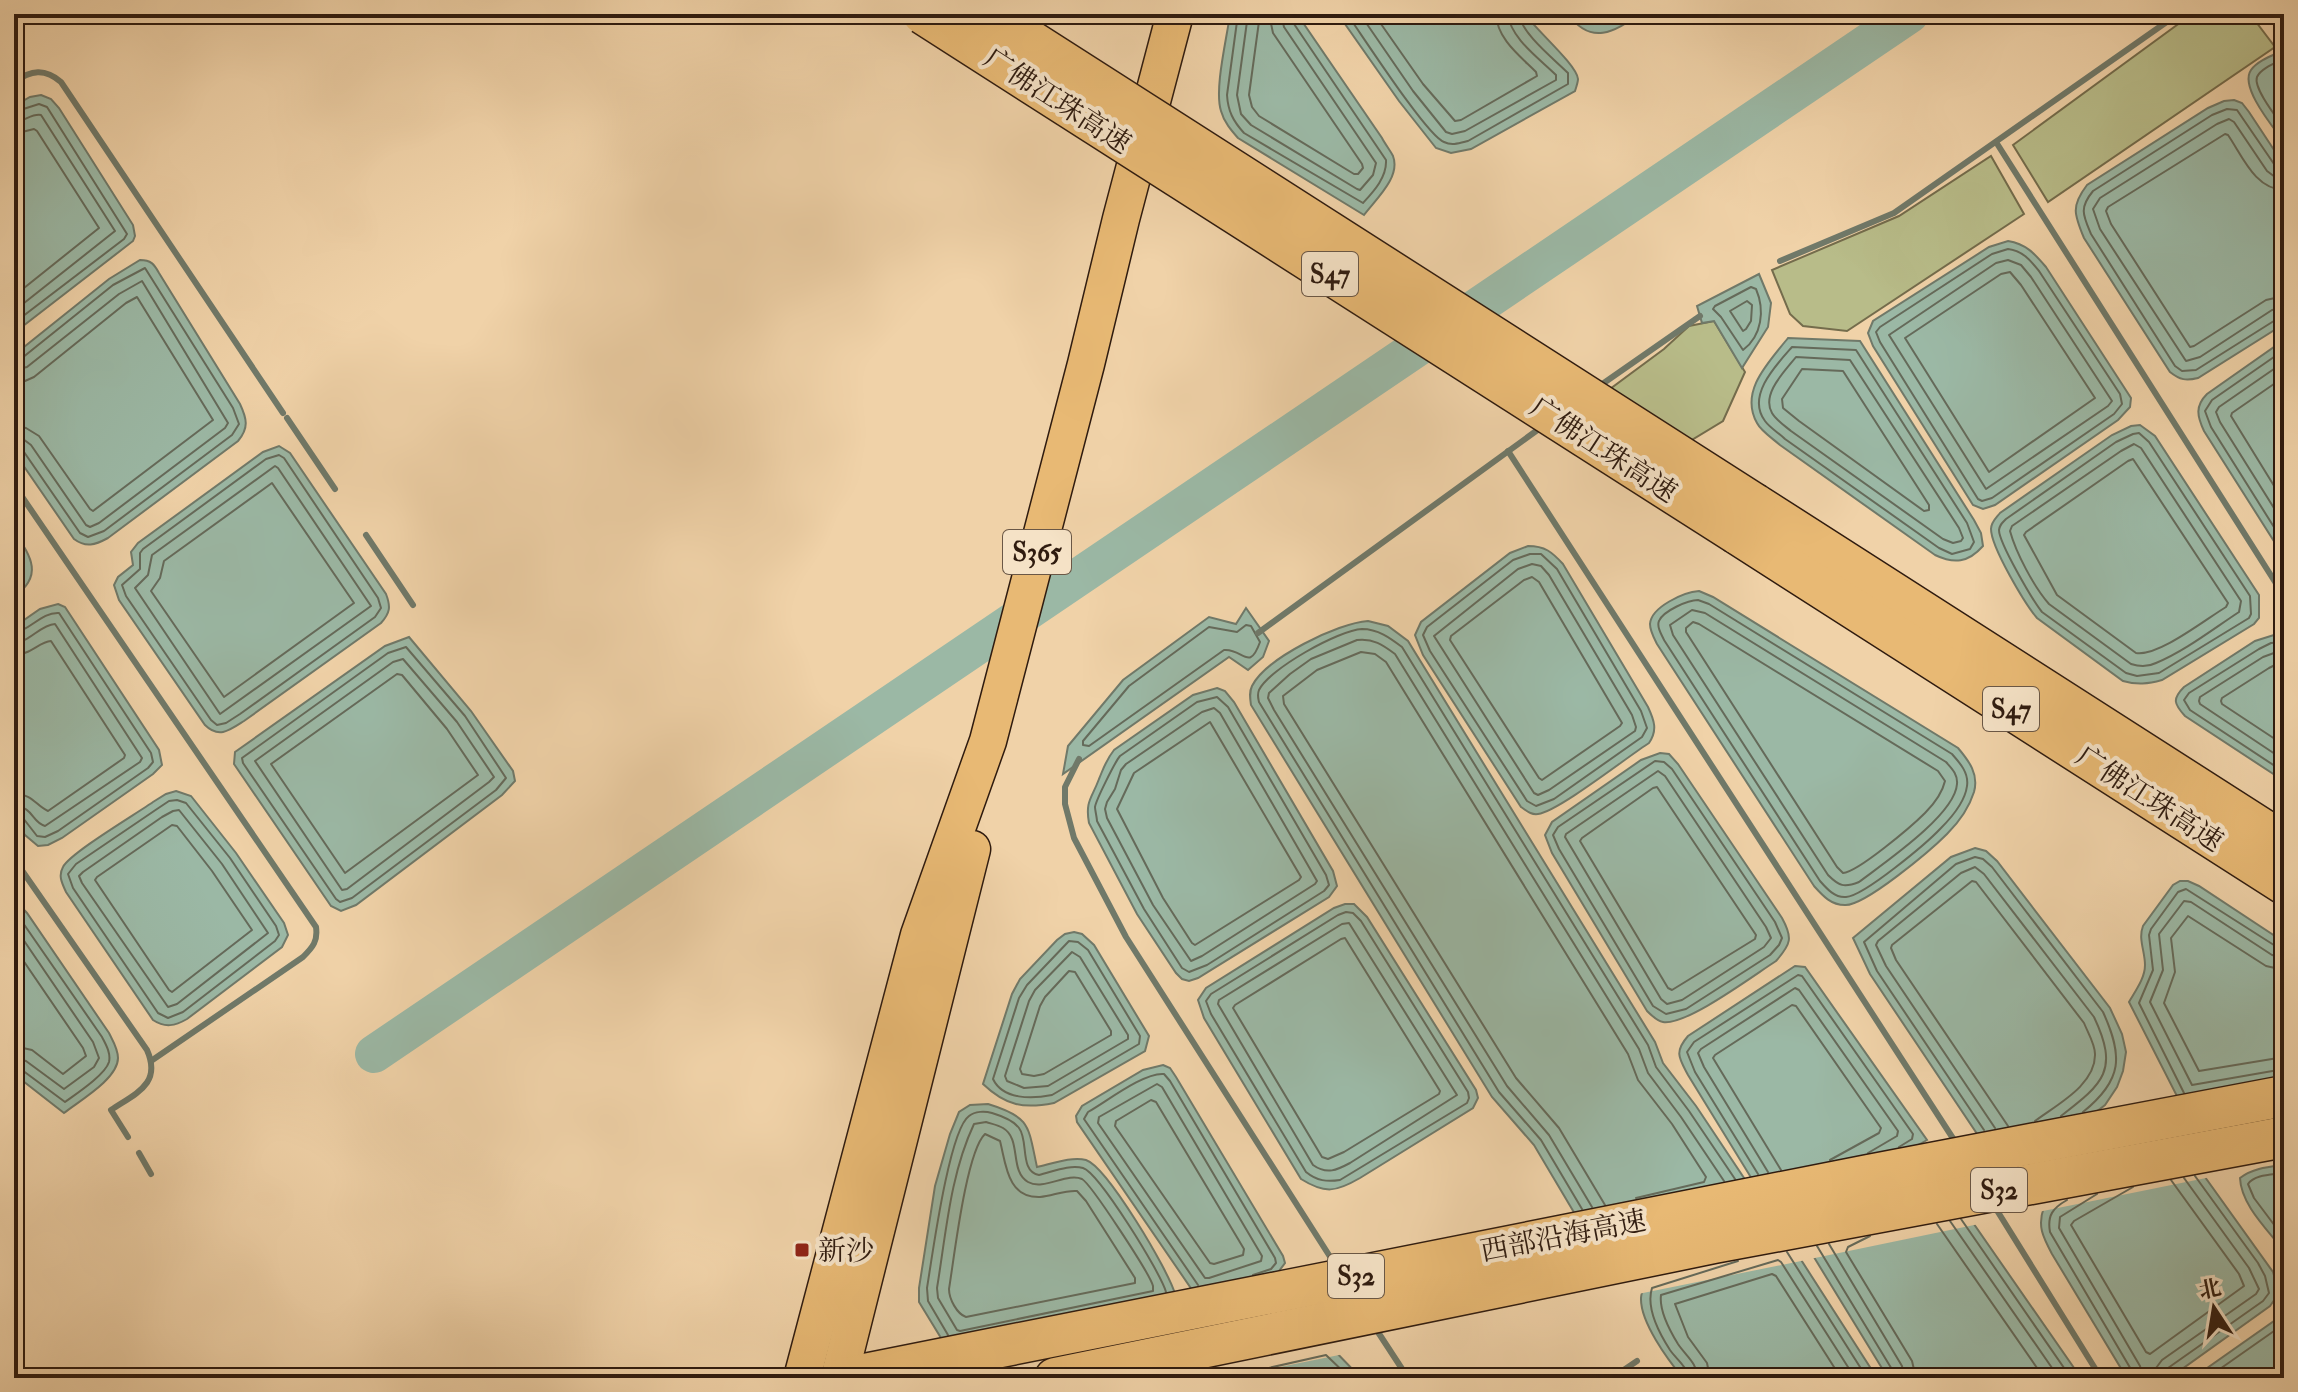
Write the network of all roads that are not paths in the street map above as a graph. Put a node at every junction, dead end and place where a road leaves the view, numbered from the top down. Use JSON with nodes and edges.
{"nodes":[{"id":1,"x":923,"y":14,"type":"edge"},
{"id":2,"x":989,"y":14,"type":"edge"},
{"id":3,"x":1175,"y":14,"type":"edge"},
{"id":4,"x":1746,"y":519,"type":"junction"},
{"id":5,"x":988,"y":741,"type":"junction"},
{"id":6,"x":2284,"y":843,"type":"edge"},
{"id":7,"x":2284,"y":884,"type":"edge"},
{"id":8,"x":2284,"y":1096,"type":"edge"},
{"id":9,"x":2284,"y":1137,"type":"edge"},
{"id":10,"x":802,"y":1378,"type":"edge"},
{"id":11,"x":841,"y":1378,"type":"edge"},
{"id":12,"x":1055,"y":1378,"type":"edge"}],
"edges":[{"from":1,"to":4,"type":"highway","name":"广佛江珠高速","number":"S47","bridge":true},
{"from":2,"to":4,"type":"highway","name":"广佛江珠高速","number":"S47","bridge":true},
{"from":3,"to":5,"type":"main road","number":"S365"},
{"from":4,"to":6,"type":"highway","name":"广佛江珠高速","number":"S47"},
{"from":4,"to":7,"type":"highway","name":"广佛江珠高速","number":"S47"},
{"from":5,"to":10,"type":"main road"},
{"from":5,"to":11,"type":"main road"},
{"from":8,"to":11,"type":"highway","name":"西部沿海高速","number":"S32"},
{"from":9,"to":12,"type":"highway","name":"西部沿海高速","number":"S32"}]}
